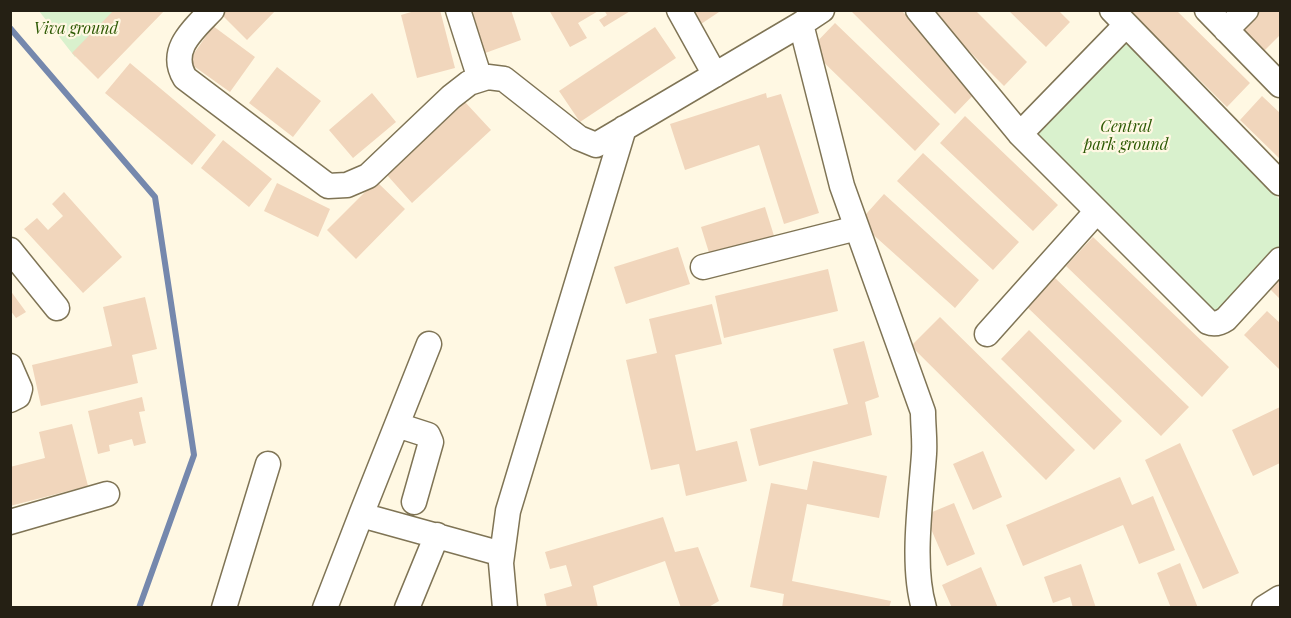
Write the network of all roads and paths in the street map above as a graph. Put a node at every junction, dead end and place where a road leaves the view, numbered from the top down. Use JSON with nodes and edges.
{"nodes":[{"id":1,"x":212,"y":10,"type":"edge"},
{"id":2,"x":458,"y":10,"type":"edge"},
{"id":3,"x":680,"y":10,"type":"edge"},
{"id":4,"x":822,"y":10,"type":"edge"},
{"id":5,"x":918,"y":10,"type":"edge"},
{"id":6,"x":1207,"y":10,"type":"edge"},
{"id":7,"x":1246,"y":10,"type":"edge"},
{"id":8,"x":1119,"y":18,"type":"edge"},
{"id":9,"x":801,"y":24,"type":"junction"},
{"id":10,"x":1226,"y":30,"type":"junction"},
{"id":11,"x":715,"y":75,"type":"junction"},
{"id":12,"x":480,"y":79,"type":"junction"},
{"id":13,"x":1281,"y":85,"type":"edge"},
{"id":14,"x":624,"y":128,"type":"junction"},
{"id":15,"x":1020,"y":134,"type":"junction"},
{"id":16,"x":1281,"y":183,"type":"edge"},
{"id":17,"x":1097,"y":211,"type":"junction"},
{"id":18,"x":857,"y":228,"type":"junction"},
{"id":19,"x":10,"y":250,"type":"edge"},
{"id":20,"x":1281,"y":260,"type":"edge"},
{"id":21,"x":703,"y":267,"type":"dead end"},
{"id":22,"x":57,"y":308,"type":"dead end"},
{"id":23,"x":987,"y":334,"type":"dead end"},
{"id":24,"x":429,"y":344,"type":"dead end"},
{"id":25,"x":10,"y":366,"type":"edge"},
{"id":26,"x":10,"y":400,"type":"edge"},
{"id":27,"x":397,"y":425,"type":"junction"},
{"id":28,"x":268,"y":464,"type":"dead end"},
{"id":29,"x":106,"y":494,"type":"dead end"},
{"id":30,"x":414,"y":502,"type":"dead end"},
{"id":31,"x":362,"y":515,"type":"junction"},
{"id":32,"x":10,"y":522,"type":"edge"},
{"id":33,"x":436,"y":535,"type":"junction"},
{"id":34,"x":502,"y":554,"type":"junction"},
{"id":35,"x":1281,"y":598,"type":"edge"},
{"id":36,"x":224,"y":608,"type":"edge"},
{"id":37,"x":326,"y":608,"type":"edge"},
{"id":38,"x":408,"y":608,"type":"edge"},
{"id":39,"x":505,"y":608,"type":"edge"},
{"id":40,"x":924,"y":608,"type":"edge"},
{"id":41,"x":1264,"y":608,"type":"edge"}],
"edges":[{"from":1,"to":12,"type":"street"},
{"from":2,"to":12,"type":"street"},
{"from":3,"to":11,"type":"street"},
{"from":4,"to":9,"type":"street"},
{"from":5,"to":15,"type":"street"},
{"from":6,"to":10,"type":"street"},
{"from":7,"to":10,"type":"street"},
{"from":8,"to":15,"type":"street"},
{"from":8,"to":16,"type":"street"},
{"from":9,"to":11,"type":"street"},
{"from":9,"to":18,"type":"street"},
{"from":10,"to":13,"type":"street"},
{"from":11,"to":14,"type":"street"},
{"from":12,"to":14,"type":"street"},
{"from":14,"to":34,"type":"street"},
{"from":15,"to":17,"type":"street"},
{"from":17,"to":20,"type":"street"},
{"from":17,"to":23,"type":"street"},
{"from":18,"to":21,"type":"street"},
{"from":18,"to":40,"type":"street"},
{"from":19,"to":22,"type":"street"},
{"from":24,"to":27,"type":"street"},
{"from":25,"to":26,"type":"street"},
{"from":27,"to":30,"type":"street"},
{"from":27,"to":31,"type":"street"},
{"from":28,"to":36,"type":"street"},
{"from":29,"to":32,"type":"street"},
{"from":31,"to":33,"type":"street"},
{"from":31,"to":37,"type":"street"},
{"from":33,"to":34,"type":"street"},
{"from":33,"to":38,"type":"street"},
{"from":34,"to":39,"type":"street"},
{"from":35,"to":41,"type":"street"}]}
